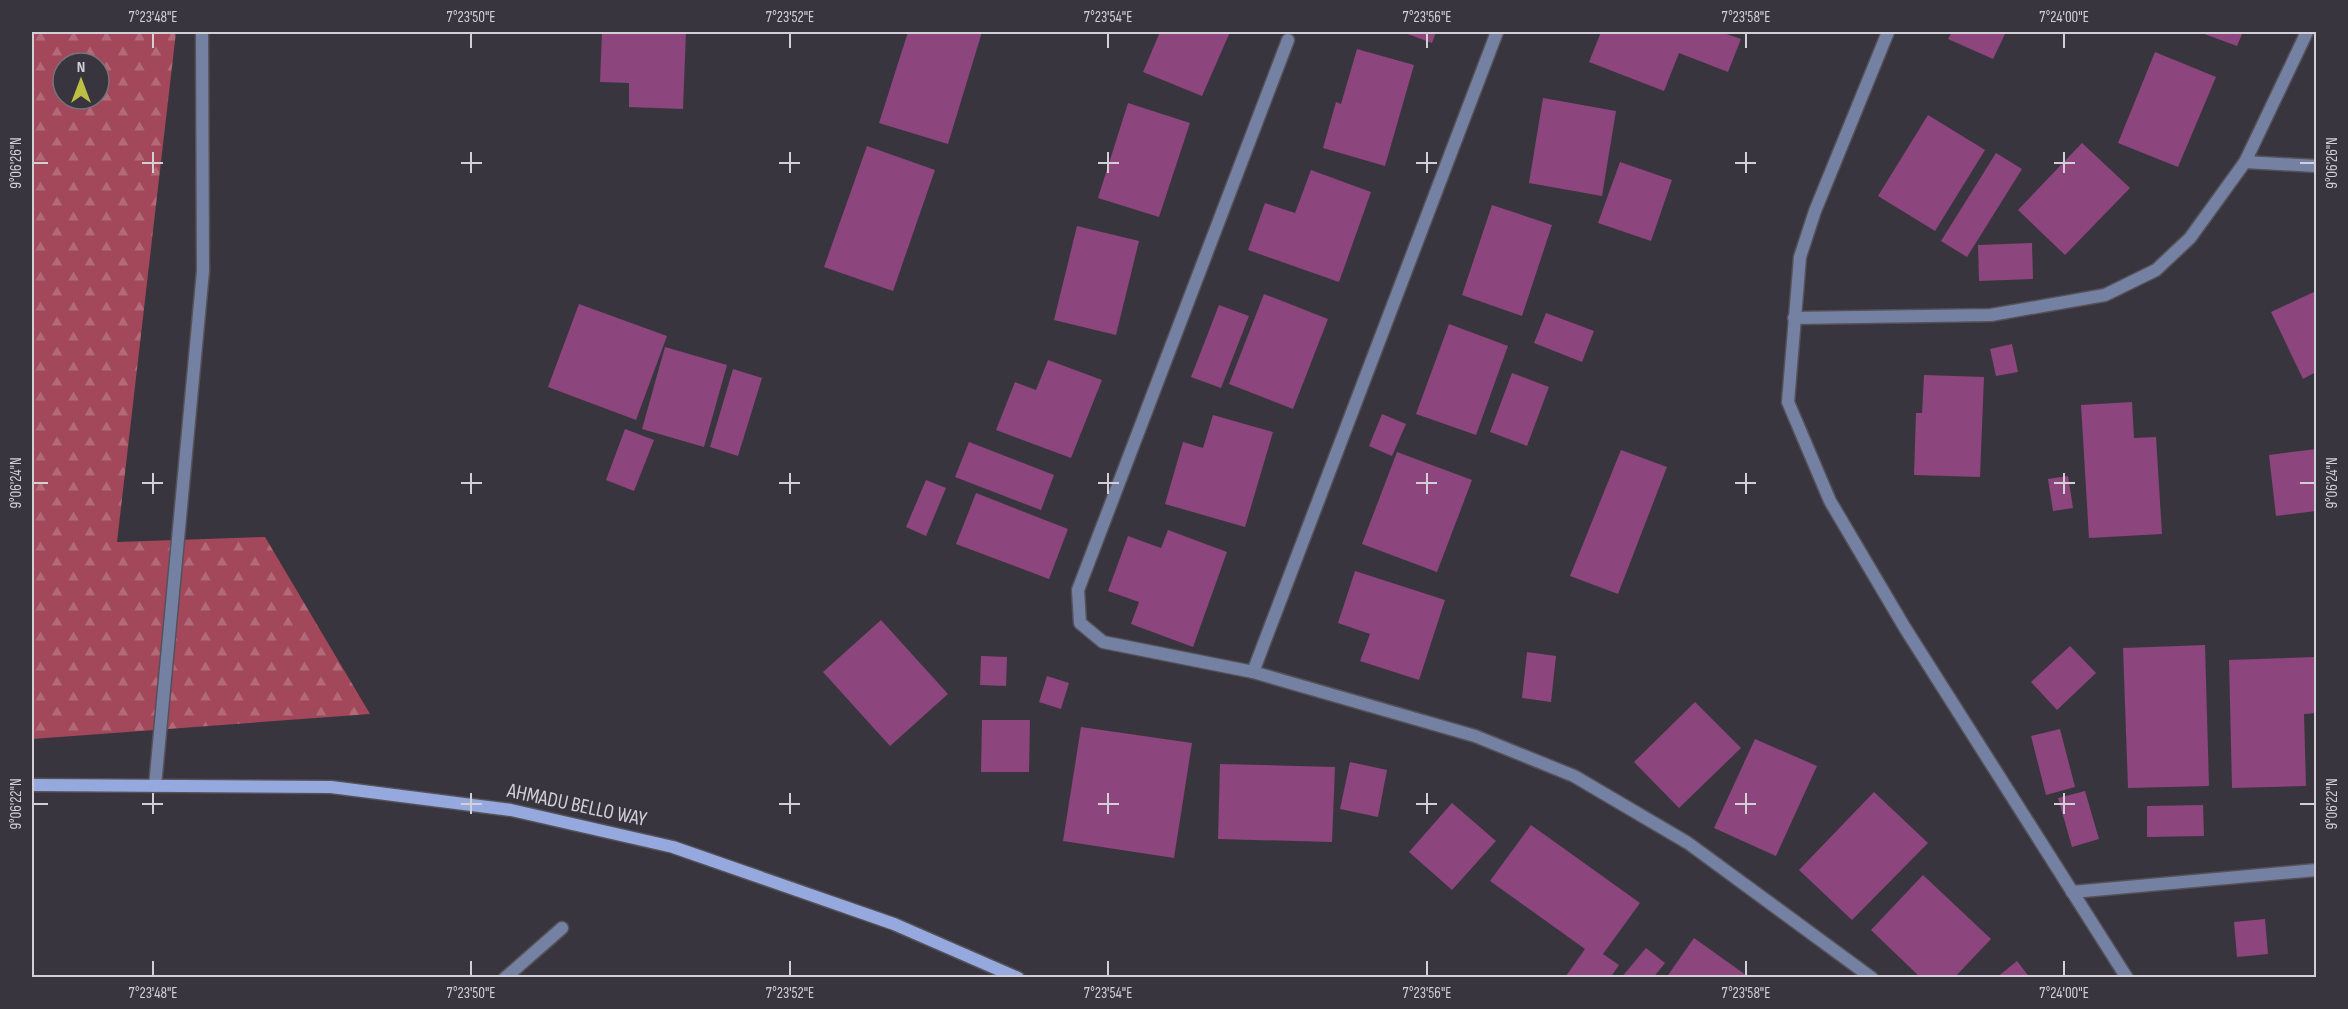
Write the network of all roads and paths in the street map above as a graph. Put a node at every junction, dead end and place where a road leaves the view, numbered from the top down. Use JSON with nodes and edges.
{"nodes":[{"id":1,"x":202,"y":32,"type":"edge"},
{"id":2,"x":1497,"y":32,"type":"edge"},
{"id":3,"x":1888,"y":32,"type":"edge"},
{"id":4,"x":2307,"y":32,"type":"edge"},
{"id":5,"x":1288,"y":40,"type":"dead end"},
{"id":6,"x":2245,"y":162,"type":"junction"},
{"id":7,"x":2316,"y":166,"type":"edge"},
{"id":8,"x":1794,"y":318,"type":"junction"},
{"id":9,"x":1253,"y":672,"type":"junction"},
{"id":10,"x":32,"y":785,"type":"edge"},
{"id":11,"x":155,"y":786,"type":"junction"},
{"id":12,"x":2316,"y":870,"type":"edge"},
{"id":13,"x":2072,"y":892,"type":"junction"},
{"id":14,"x":562,"y":928,"type":"dead end"},
{"id":15,"x":505,"y":978,"type":"edge"},
{"id":16,"x":1018,"y":978,"type":"edge"},
{"id":17,"x":1872,"y":978,"type":"edge"},
{"id":18,"x":2127,"y":978,"type":"edge"}],
"edges":[{"from":1,"to":11,"type":"street"},
{"from":2,"to":9,"type":"street"},
{"from":3,"to":8,"type":"street"},
{"from":4,"to":6,"type":"street"},
{"from":5,"to":9,"type":"street"},
{"from":6,"to":7,"type":"street"},
{"from":6,"to":8,"type":"street"},
{"from":8,"to":13,"type":"street"},
{"from":9,"to":17,"type":"street"},
{"from":10,"to":11,"type":"street","name":"AHMADU BELLO WAY"},
{"from":11,"to":16,"type":"street","name":"AHMADU BELLO WAY"},
{"from":12,"to":13,"type":"street"},
{"from":13,"to":18,"type":"street"},
{"from":14,"to":15,"type":"street"}]}
